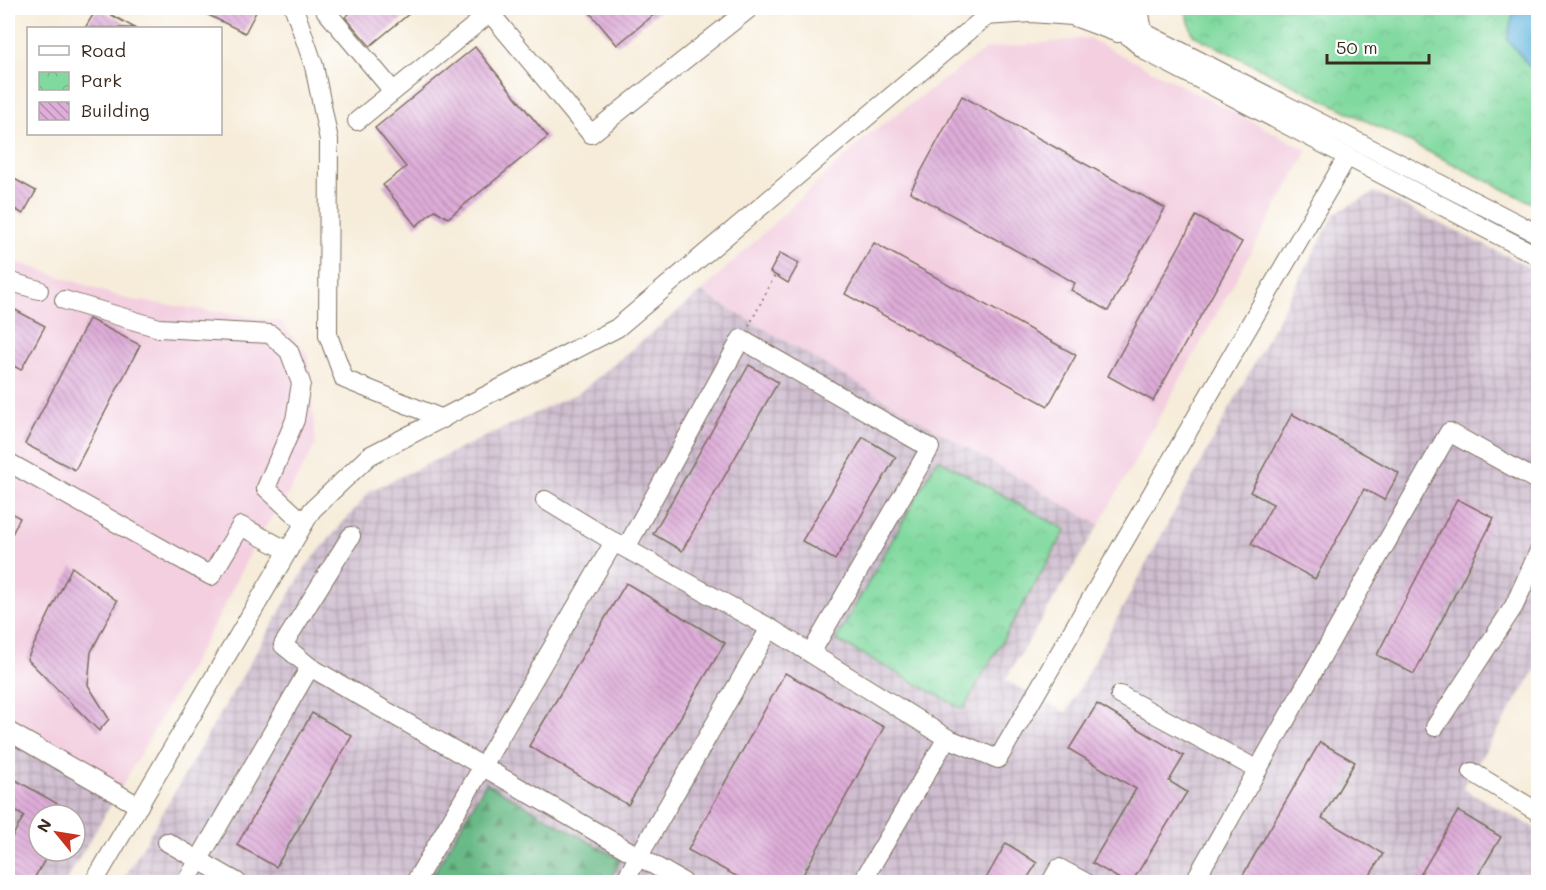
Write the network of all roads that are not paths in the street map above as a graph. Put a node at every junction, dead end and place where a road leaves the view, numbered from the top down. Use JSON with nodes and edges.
{"nodes":[{"id":1,"x":294,"y":8,"type":"edge"},
{"id":2,"x":328,"y":8,"type":"edge"},
{"id":3,"x":750,"y":8,"type":"edge"},
{"id":4,"x":1095,"y":8,"type":"edge"},
{"id":5,"x":1113,"y":8,"type":"edge"},
{"id":6,"x":1139,"y":8,"type":"edge"},
{"id":7,"x":490,"y":9,"type":"edge"},
{"id":8,"x":990,"y":12,"type":"edge"},
{"id":9,"x":1134,"y":34,"type":"junction"},
{"id":10,"x":393,"y":92,"type":"junction"},
{"id":11,"x":357,"y":121,"type":"dead end"},
{"id":12,"x":1347,"y":157,"type":"junction"},
{"id":13,"x":1539,"y":234,"type":"edge"},
{"id":14,"x":1539,"y":255,"type":"edge"},
{"id":15,"x":8,"y":281,"type":"edge"},
{"id":16,"x":39,"y":290,"type":"dead end"},
{"id":17,"x":64,"y":300,"type":"dead end"},
{"id":18,"x":442,"y":418,"type":"junction"},
{"id":19,"x":8,"y":462,"type":"edge"},
{"id":20,"x":1539,"y":481,"type":"edge"},
{"id":21,"x":545,"y":500,"type":"dead end"},
{"id":22,"x":304,"y":523,"type":"junction"},
{"id":23,"x":351,"y":536,"type":"dead end"},
{"id":24,"x":620,"y":545,"type":"junction"},
{"id":25,"x":288,"y":551,"type":"junction"},
{"id":26,"x":1539,"y":553,"type":"edge"},
{"id":27,"x":771,"y":628,"type":"junction"},
{"id":28,"x":811,"y":653,"type":"junction"},
{"id":29,"x":310,"y":667,"type":"junction"},
{"id":30,"x":1120,"y":695,"type":"dead end"},
{"id":31,"x":1435,"y":727,"type":"dead end"},
{"id":32,"x":8,"y":730,"type":"edge"},
{"id":33,"x":947,"y":738,"type":"junction"},
{"id":34,"x":482,"y":767,"type":"junction"},
{"id":35,"x":1258,"y":770,"type":"junction"},
{"id":36,"x":1472,"y":772,"type":"dead end"},
{"id":37,"x":139,"y":806,"type":"junction"},
{"id":38,"x":1539,"y":812,"type":"edge"},
{"id":39,"x":167,"y":842,"type":"dead end"},
{"id":40,"x":639,"y":857,"type":"junction"},
{"id":41,"x":199,"y":861,"type":"junction"},
{"id":42,"x":94,"y":882,"type":"edge"},
{"id":43,"x":186,"y":882,"type":"edge"},
{"id":44,"x":237,"y":882,"type":"edge"},
{"id":45,"x":416,"y":882,"type":"edge"},
{"id":46,"x":624,"y":882,"type":"edge"},
{"id":47,"x":683,"y":882,"type":"edge"},
{"id":48,"x":862,"y":882,"type":"edge"},
{"id":49,"x":1051,"y":882,"type":"edge"},
{"id":50,"x":1085,"y":882,"type":"edge"},
{"id":51,"x":1194,"y":882,"type":"edge"}],
"edges":[{"from":1,"to":18,"type":"street"},
{"from":2,"to":10,"type":"street"},
{"from":3,"to":7,"type":"street"},
{"from":4,"to":9,"type":"street"},
{"from":5,"to":9,"type":"street"},
{"from":6,"to":9,"type":"street"},
{"from":7,"to":10,"type":"street"},
{"from":8,"to":9,"type":"street"},
{"from":8,"to":18,"type":"street"},
{"from":9,"to":12,"type":"street"},
{"from":9,"to":13,"type":"street"},
{"from":10,"to":11,"type":"street"},
{"from":12,"to":14,"type":"street"},
{"from":12,"to":33,"type":"street"},
{"from":15,"to":16,"type":"street"},
{"from":17,"to":22,"type":"street"},
{"from":18,"to":22,"type":"street"},
{"from":19,"to":25,"type":"street"},
{"from":20,"to":35,"type":"street"},
{"from":21,"to":24,"type":"street"},
{"from":22,"to":25,"type":"street"},
{"from":23,"to":29,"type":"street"},
{"from":24,"to":27,"type":"street"},
{"from":24,"to":28,"type":"street"},
{"from":24,"to":34,"type":"street"},
{"from":25,"to":37,"type":"street"},
{"from":26,"to":31,"type":"street"},
{"from":27,"to":28,"type":"street"},
{"from":27,"to":40,"type":"street"},
{"from":28,"to":33,"type":"street"},
{"from":29,"to":34,"type":"street"},
{"from":29,"to":41,"type":"street"},
{"from":30,"to":35,"type":"street"},
{"from":32,"to":37,"type":"street"},
{"from":33,"to":48,"type":"street"},
{"from":34,"to":40,"type":"street"},
{"from":34,"to":45,"type":"street"},
{"from":35,"to":51,"type":"street"},
{"from":36,"to":38,"type":"street"},
{"from":37,"to":42,"type":"street"},
{"from":39,"to":41,"type":"street"},
{"from":40,"to":46,"type":"street"},
{"from":40,"to":47,"type":"street"},
{"from":41,"to":43,"type":"street"},
{"from":41,"to":44,"type":"street"},
{"from":49,"to":50,"type":"street"}]}
